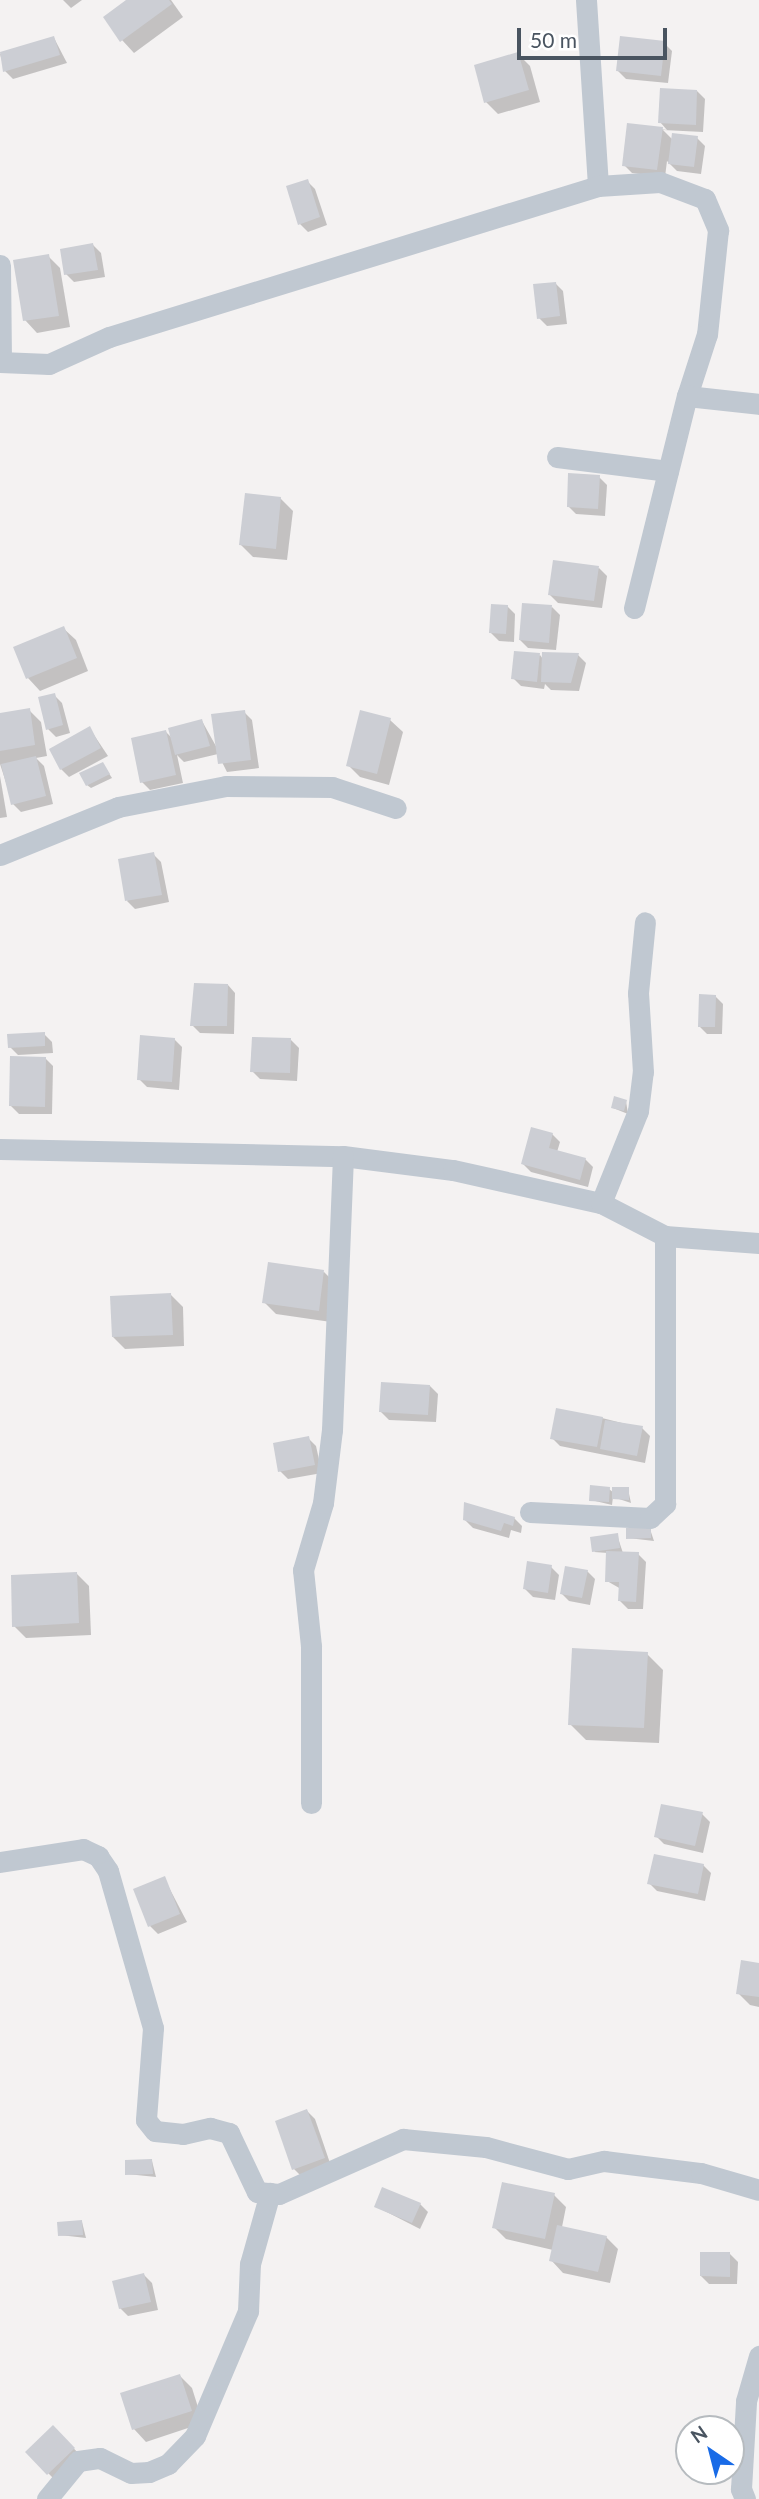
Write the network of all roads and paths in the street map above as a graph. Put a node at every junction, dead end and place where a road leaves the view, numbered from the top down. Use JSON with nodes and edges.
{"nodes":[{"id":1,"x":586,"y":0,"type":"edge"},
{"id":2,"x":598,"y":186,"type":"junction"},
{"id":3,"x":0,"y":265,"type":"edge"},
{"id":4,"x":0,"y":362,"type":"edge"},
{"id":5,"x":687,"y":396,"type":"junction"},
{"id":6,"x":759,"y":404,"type":"edge"},
{"id":7,"x":557,"y":457,"type":"dead end"},
{"id":8,"x":668,"y":471,"type":"junction"},
{"id":9,"x":634,"y":608,"type":"dead end"},
{"id":10,"x":396,"y":808,"type":"dead end"},
{"id":11,"x":0,"y":855,"type":"edge"},
{"id":12,"x":645,"y":922,"type":"dead end"},
{"id":13,"x":0,"y":1149,"type":"edge"},
{"id":14,"x":343,"y":1156,"type":"junction"},
{"id":15,"x":600,"y":1203,"type":"junction"},
{"id":16,"x":664,"y":1236,"type":"junction"},
{"id":17,"x":759,"y":1243,"type":"edge"},
{"id":18,"x":530,"y":1512,"type":"dead end"},
{"id":19,"x":311,"y":1803,"type":"dead end"},
{"id":20,"x":0,"y":1862,"type":"edge"},
{"id":21,"x":759,"y":2190,"type":"edge"},
{"id":22,"x":270,"y":2193,"type":"junction"},
{"id":23,"x":759,"y":2356,"type":"edge"},
{"id":24,"x":47,"y":2499,"type":"edge"},
{"id":25,"x":745,"y":2499,"type":"edge"}],
"edges":[{"from":1,"to":2,"type":"street"},
{"from":2,"to":4,"type":"street"},
{"from":2,"to":5,"type":"street"},
{"from":3,"to":4,"type":"street"},
{"from":5,"to":6,"type":"street"},
{"from":5,"to":8,"type":"street"},
{"from":7,"to":8,"type":"street"},
{"from":8,"to":9,"type":"street"},
{"from":10,"to":11,"type":"street"},
{"from":12,"to":15,"type":"street"},
{"from":13,"to":14,"type":"street"},
{"from":14,"to":15,"type":"street"},
{"from":14,"to":19,"type":"street"},
{"from":15,"to":16,"type":"street"},
{"from":16,"to":17,"type":"street"},
{"from":16,"to":18,"type":"street"},
{"from":20,"to":22,"type":"street"},
{"from":21,"to":22,"type":"street"},
{"from":22,"to":24,"type":"street"},
{"from":23,"to":25,"type":"street"}]}
